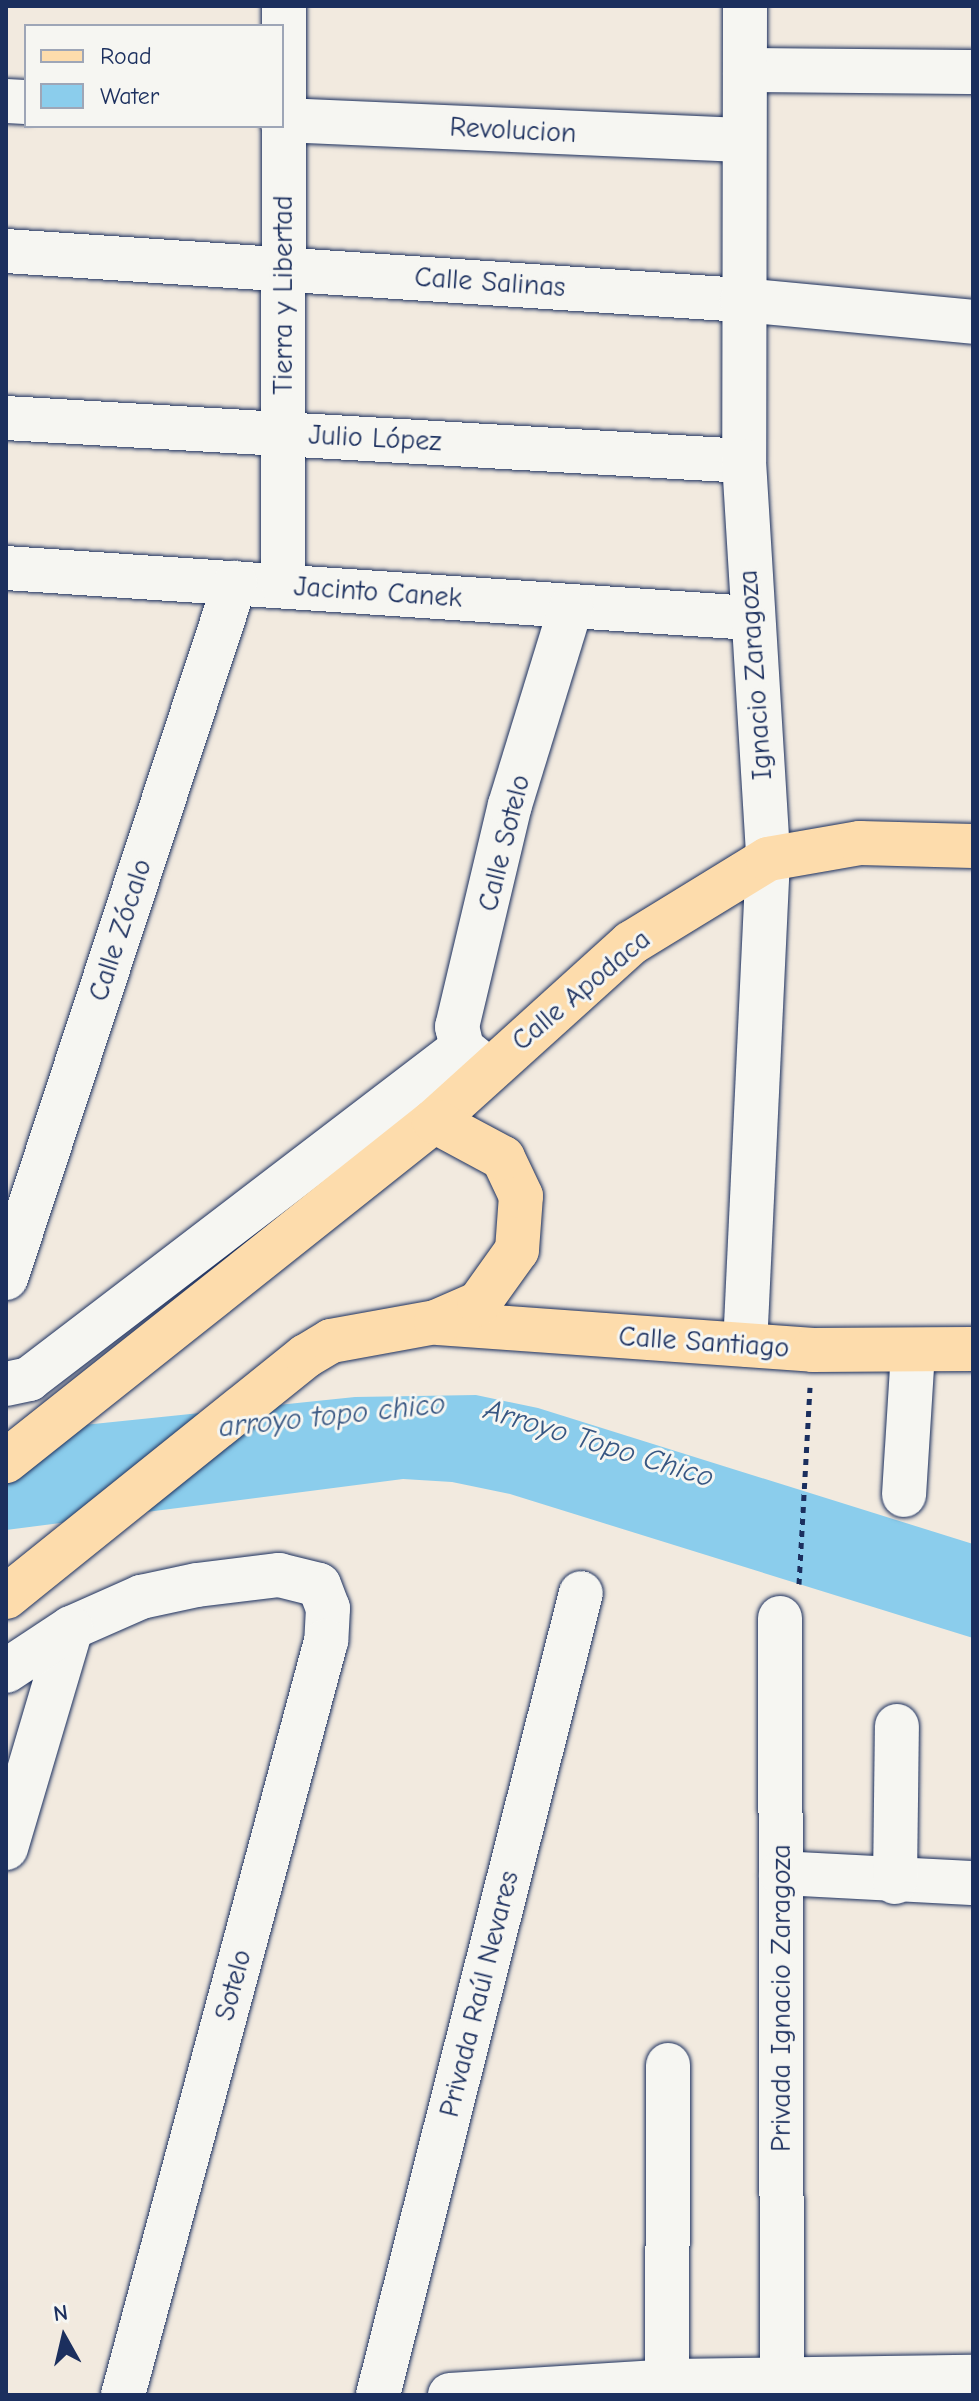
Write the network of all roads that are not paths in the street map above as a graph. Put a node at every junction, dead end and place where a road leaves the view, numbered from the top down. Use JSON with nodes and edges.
{"nodes":[{"id":1,"x":745,"y":6,"type":"edge"},
{"id":2,"x":745,"y":70,"type":"junction"},
{"id":3,"x":973,"y":72,"type":"edge"},
{"id":4,"x":284,"y":120,"type":"edge"},
{"id":5,"x":283,"y":128,"type":"edge"},
{"id":6,"x":743,"y":140,"type":"junction"},
{"id":7,"x":6,"y":251,"type":"edge"},
{"id":8,"x":282,"y":268,"type":"junction"},
{"id":9,"x":742,"y":300,"type":"junction"},
{"id":10,"x":973,"y":322,"type":"edge"},
{"id":11,"x":6,"y":418,"type":"edge"},
{"id":12,"x":283,"y":433,"type":"junction"},
{"id":13,"x":744,"y":461,"type":"junction"},
{"id":14,"x":6,"y":568,"type":"edge"},
{"id":15,"x":235,"y":583,"type":"junction"},
{"id":16,"x":283,"y":585,"type":"junction"},
{"id":17,"x":571,"y":607,"type":"junction"},
{"id":18,"x":750,"y":618,"type":"junction"},
{"id":19,"x":973,"y":846,"type":"edge"},
{"id":20,"x":768,"y":859,"type":"junction"},
{"id":21,"x":475,"y":1059,"type":"junction"},
{"id":22,"x":434,"y":1121,"type":"junction"},
{"id":23,"x":6,"y":1278,"type":"edge"},
{"id":24,"x":436,"y":1322,"type":"junction"},
{"id":25,"x":745,"y":1344,"type":"junction"},
{"id":26,"x":973,"y":1349,"type":"edge"},
{"id":27,"x":913,"y":1350,"type":"junction"},
{"id":28,"x":6,"y":1384,"type":"edge"},
{"id":29,"x":6,"y":1461,"type":"edge"},
{"id":30,"x":904,"y":1495,"type":"dead end"},
{"id":31,"x":581,"y":1593,"type":"dead end"},
{"id":32,"x":6,"y":1597,"type":"edge"},
{"id":33,"x":789,"y":1608,"type":"road end"},
{"id":34,"x":71,"y":1628,"type":"junction"},
{"id":35,"x":6,"y":1671,"type":"edge"},
{"id":36,"x":897,"y":1726,"type":"dead end"},
{"id":37,"x":6,"y":1848,"type":"edge"},
{"id":38,"x":781,"y":1873,"type":"junction"},
{"id":39,"x":895,"y":1882,"type":"junction"},
{"id":40,"x":973,"y":1883,"type":"edge"},
{"id":41,"x":668,"y":2065,"type":"dead end"},
{"id":42,"x":973,"y":2377,"type":"edge"},
{"id":43,"x":782,"y":2379,"type":"junction"},
{"id":44,"x":668,"y":2388,"type":"edge"},
{"id":45,"x":123,"y":2395,"type":"edge"},
{"id":46,"x":378,"y":2395,"type":"edge"},
{"id":47,"x":450,"y":2395,"type":"edge"}],
"edges":[{"from":1,"to":2,"type":"street","name":"Ignacio Zaragoza"},
{"from":2,"to":3,"type":"street"},
{"from":2,"to":6,"type":"street","name":"Ignacio Zaragoza"},
{"from":4,"to":6,"type":"street","name":"Revolucion"},
{"from":5,"to":8,"type":"street","name":"Tierra y Libertad"},
{"from":6,"to":9,"type":"street","name":"Ignacio Zaragoza"},
{"from":7,"to":8,"type":"street","name":"Calle Salinas"},
{"from":8,"to":9,"type":"street","name":"Calle Salinas"},
{"from":8,"to":12,"type":"street","name":"Tierra y Libertad"},
{"from":9,"to":10,"type":"street","name":"Calle Salinas"},
{"from":9,"to":13,"type":"street","name":"Ignacio Zaragoza"},
{"from":11,"to":12,"type":"street","name":"Julio López"},
{"from":12,"to":13,"type":"street","name":"Julio López"},
{"from":12,"to":16,"type":"street","name":"Tierra y Libertad"},
{"from":13,"to":18,"type":"street","name":"Ignacio Zaragoza"},
{"from":14,"to":15,"type":"street","name":"Jacinto Canek"},
{"from":15,"to":16,"type":"street","name":"Jacinto Canek"},
{"from":15,"to":23,"type":"street","name":"Calle Zócalo"},
{"from":16,"to":17,"type":"street","name":"Jacinto Canek"},
{"from":17,"to":18,"type":"street","name":"Jacinto Canek"},
{"from":17,"to":21,"type":"street","name":"Calle Sotelo"},
{"from":18,"to":20,"type":"street","name":"Ignacio Zaragoza"},
{"from":19,"to":20,"type":"main road","name":"Calle Apodaca"},
{"from":20,"to":21,"type":"main road","name":"Calle Apodaca"},
{"from":20,"to":25,"type":"street","name":"Ignacio Zaragoza"},
{"from":21,"to":22,"type":"main road","name":"Calle Apodaca"},
{"from":21,"to":28,"type":"street","name":"Calle Apodaca"},
{"from":22,"to":24,"type":"main road"},
{"from":22,"to":29,"type":"main road","name":"Calle Apodaca"},
{"from":24,"to":25,"type":"main road","name":"Calle Santiago"},
{"from":24,"to":32,"type":"main road"},
{"from":25,"to":27,"type":"main road","name":"Calle Santiago"},
{"from":26,"to":27,"type":"main road","name":"Calle Santiago"},
{"from":27,"to":30,"type":"street"},
{"from":31,"to":46,"type":"street","name":"Privada Raúl Nevares"},
{"from":33,"to":38,"type":"street","name":"Privada Ignacio Zaragoza"},
{"from":34,"to":35,"type":"street"},
{"from":34,"to":37,"type":"street"},
{"from":34,"to":45,"type":"street","name":"Sotelo"},
{"from":36,"to":39,"type":"street"},
{"from":38,"to":39,"type":"street"},
{"from":38,"to":43,"type":"street","name":"Privada Ignacio Zaragoza"},
{"from":39,"to":40,"type":"street"},
{"from":41,"to":44,"type":"street"},
{"from":42,"to":43,"type":"street"},
{"from":43,"to":44,"type":"street"},
{"from":44,"to":47,"type":"street"}]}
